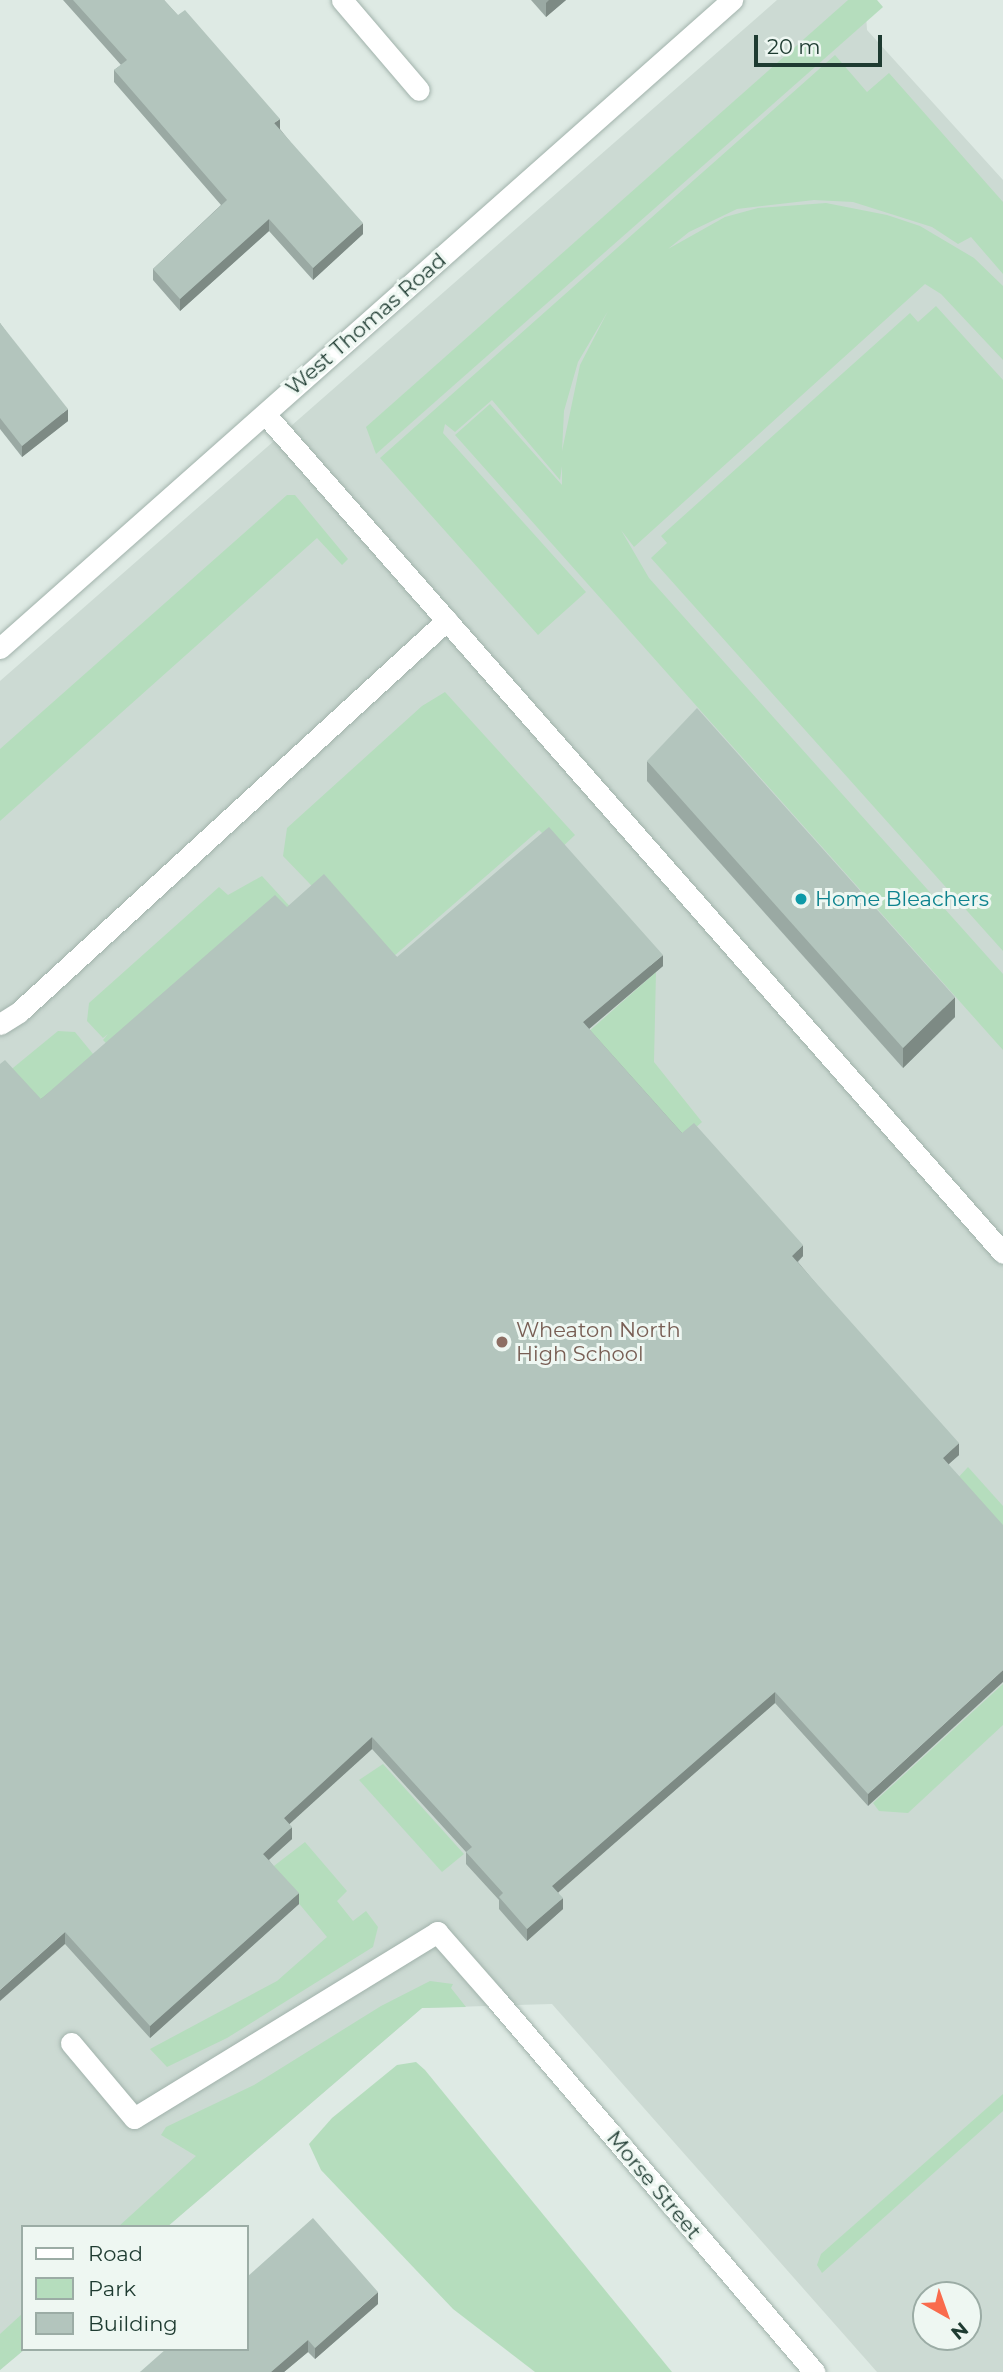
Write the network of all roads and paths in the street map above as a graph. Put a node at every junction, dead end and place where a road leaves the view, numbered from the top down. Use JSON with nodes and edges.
{"nodes":[{"id":1,"x":342,"y":0,"type":"edge"},
{"id":2,"x":732,"y":0,"type":"edge"},
{"id":3,"x":419,"y":90,"type":"dead end"},
{"id":4,"x":265,"y":414,"type":"junction"},
{"id":5,"x":447,"y":620,"type":"junction"},
{"id":6,"x":0,"y":648,"type":"edge"},
{"id":7,"x":0,"y":1024,"type":"edge"},
{"id":8,"x":1003,"y":1253,"type":"edge"},
{"id":9,"x":71,"y":2043,"type":"dead end"},
{"id":10,"x":814,"y":2372,"type":"edge"}],
"edges":[{"from":1,"to":3,"type":"street"},
{"from":2,"to":4,"type":"street","name":"West Thomas Road"},
{"from":4,"to":5,"type":"street"},
{"from":4,"to":6,"type":"street","name":"West Thomas Road"},
{"from":5,"to":7,"type":"street"},
{"from":5,"to":8,"type":"street"},
{"from":9,"to":10,"type":"street","name":"Morse Street"}]}
